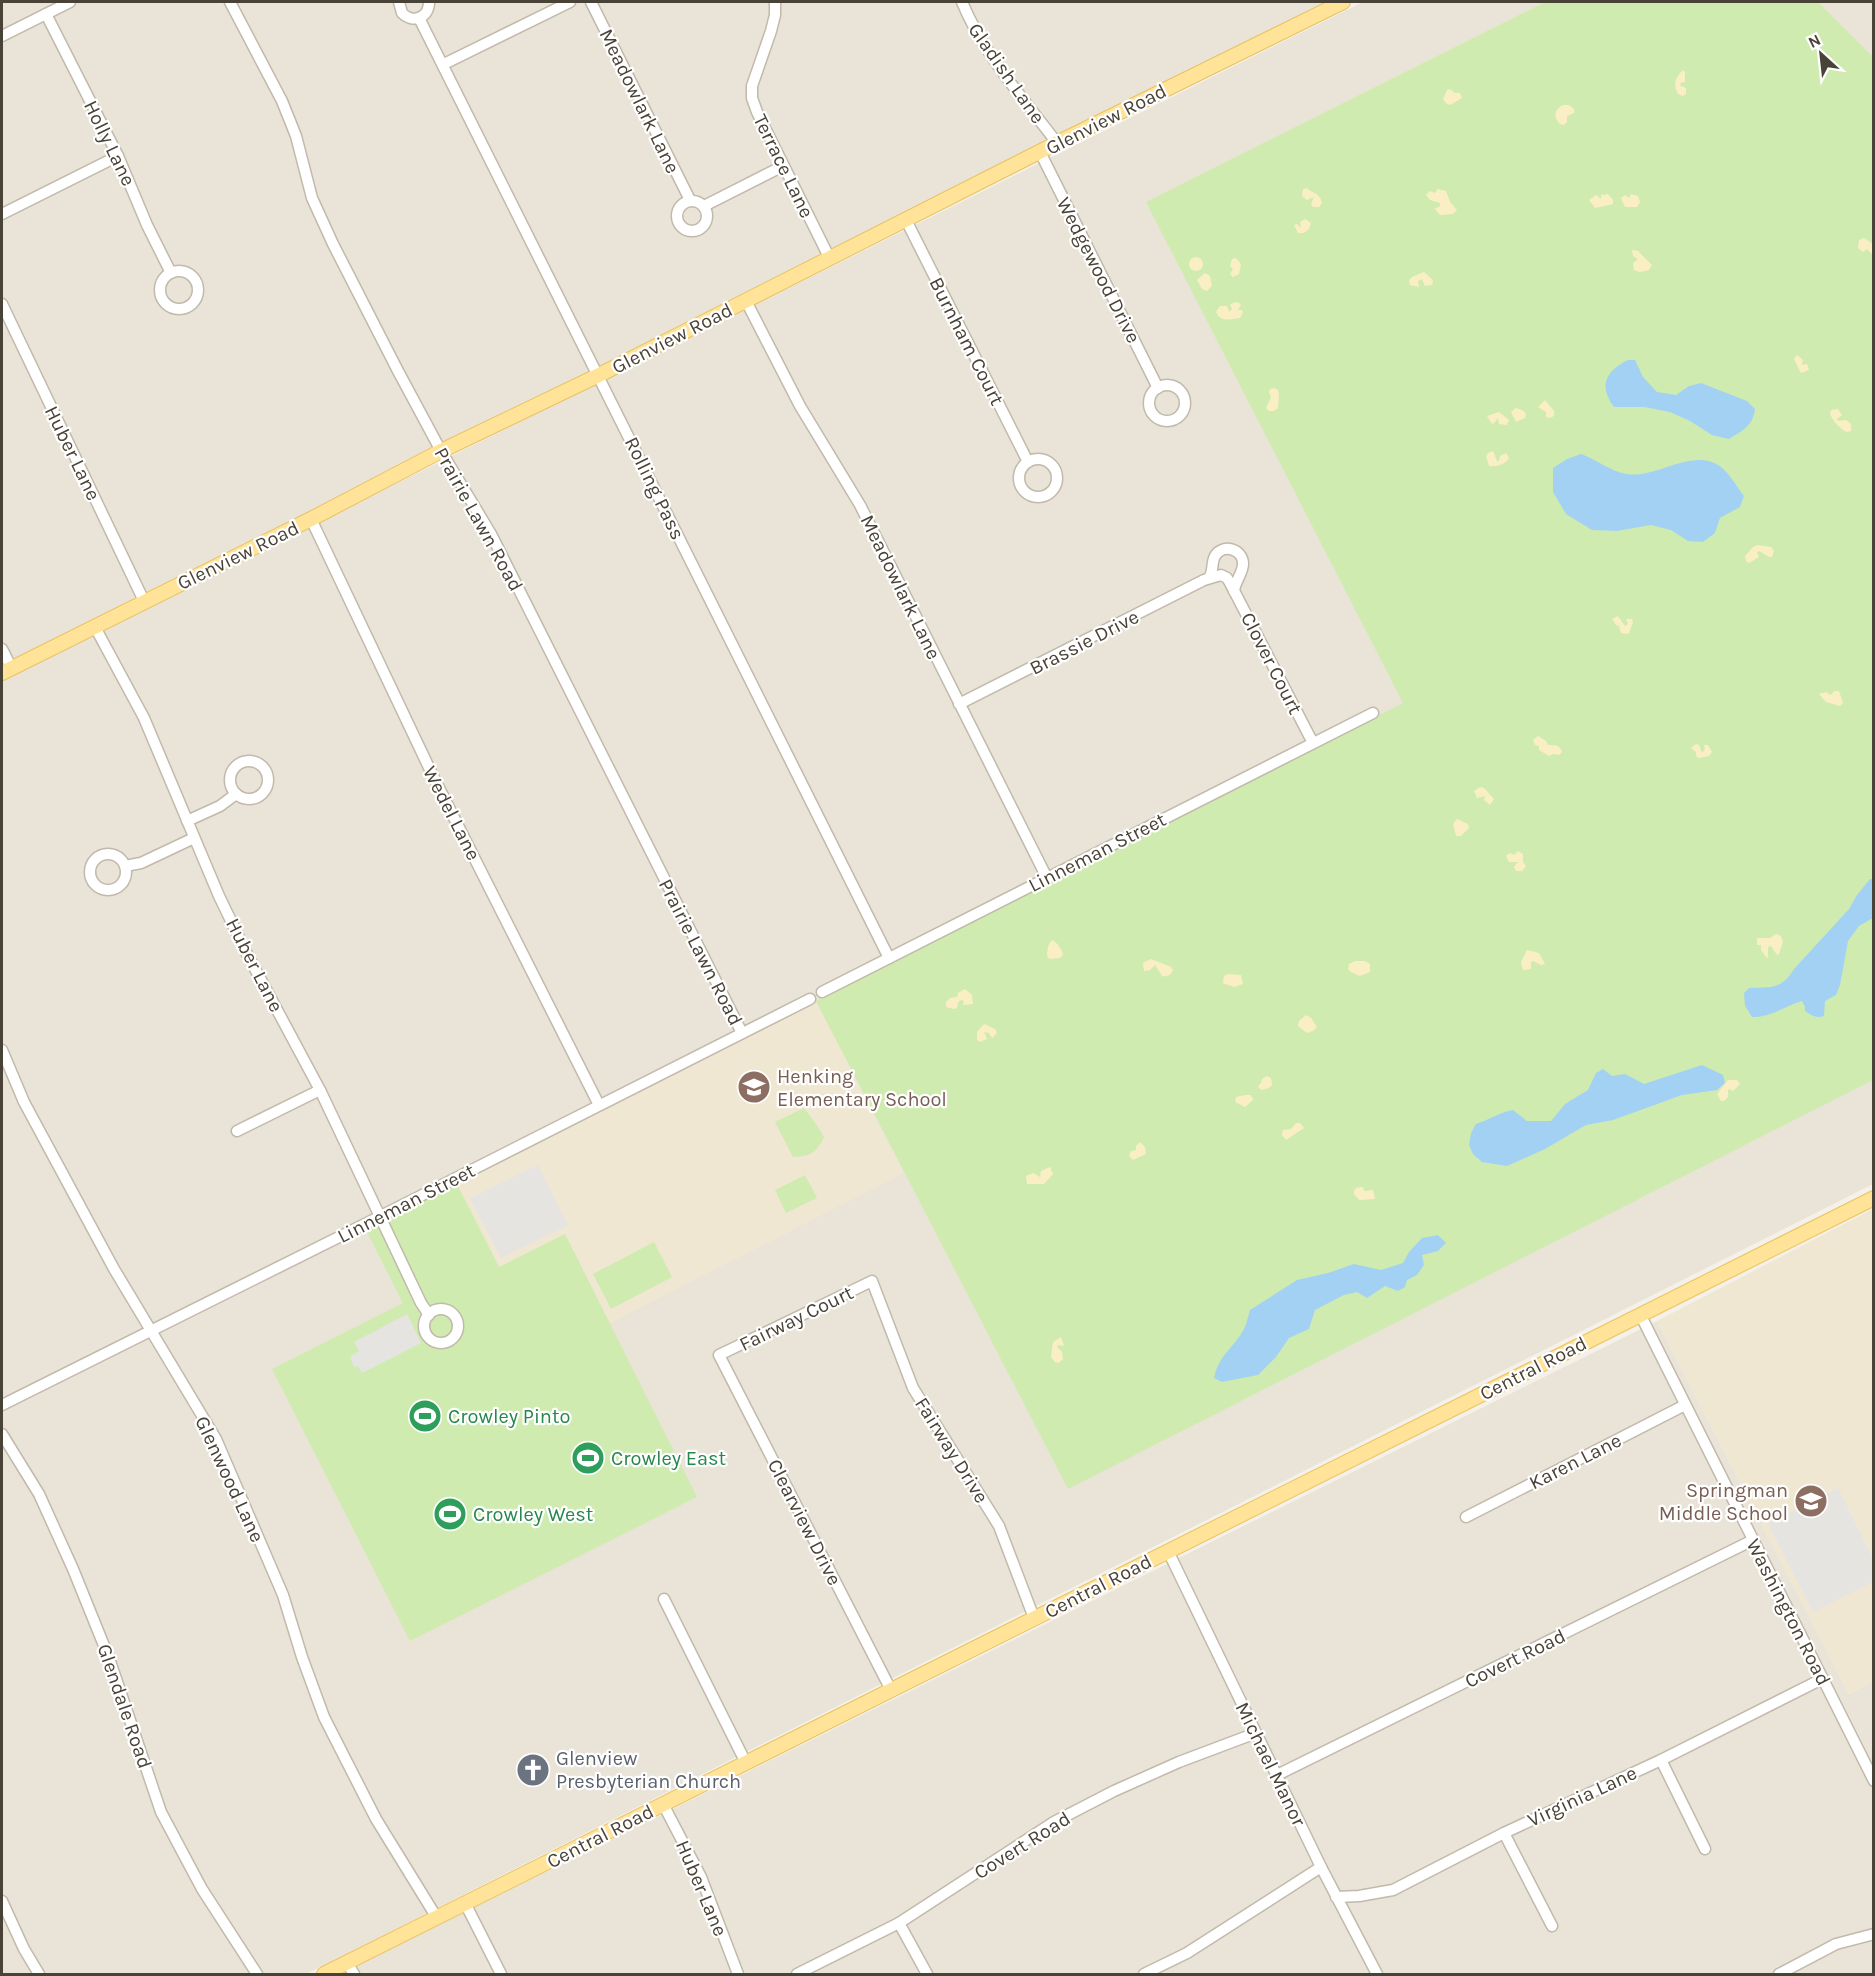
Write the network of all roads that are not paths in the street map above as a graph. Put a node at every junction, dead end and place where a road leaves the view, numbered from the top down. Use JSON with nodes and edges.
{"nodes":[{"id":1,"x":70,"y":2,"type":"edge"},
{"id":2,"x":230,"y":2,"type":"edge"},
{"id":3,"x":399,"y":2,"type":"edge"},
{"id":4,"x":429,"y":2,"type":"edge"},
{"id":5,"x":570,"y":2,"type":"edge"},
{"id":6,"x":591,"y":2,"type":"edge"},
{"id":7,"x":775,"y":2,"type":"edge"},
{"id":8,"x":962,"y":2,"type":"edge"},
{"id":9,"x":1343,"y":2,"type":"edge"},
{"id":10,"x":46,"y":14,"type":"junction"},
{"id":11,"x":419,"y":18,"type":"junction"},
{"id":12,"x":2,"y":36,"type":"edge"},
{"id":13,"x":444,"y":64,"type":"junction"},
{"id":14,"x":1057,"y":143,"type":"junction"},
{"id":15,"x":1040,"y":152,"type":"junction"},
{"id":16,"x":118,"y":156,"type":"junction"},
{"id":17,"x":783,"y":166,"type":"junction"},
{"id":18,"x":690,"y":200,"type":"junction"},
{"id":19,"x":704,"y":206,"type":"junction"},
{"id":20,"x":2,"y":214,"type":"edge"},
{"id":21,"x":906,"y":220,"type":"junction"},
{"id":22,"x":830,"y":258,"type":"junction"},
{"id":23,"x":171,"y":273,"type":"dead end"},
{"id":24,"x":746,"y":301,"type":"junction"},
{"id":25,"x":2,"y":304,"type":"edge"},
{"id":26,"x":599,"y":375,"type":"junction"},
{"id":27,"x":1158,"y":388,"type":"dead end"},
{"id":28,"x":441,"y":451,"type":"junction"},
{"id":29,"x":1028,"y":462,"type":"dead end"},
{"id":30,"x":311,"y":519,"type":"junction"},
{"id":31,"x":1209,"y":578,"type":"junction"},
{"id":32,"x":1232,"y":587,"type":"junction"},
{"id":33,"x":144,"y":601,"type":"junction"},
{"id":34,"x":95,"y":627,"type":"junction"},
{"id":35,"x":2,"y":648,"type":"edge"},
{"id":36,"x":7,"y":671,"type":"edge"},
{"id":37,"x":959,"y":704,"type":"junction"},
{"id":38,"x":1373,"y":713,"type":"dead end"},
{"id":39,"x":1313,"y":743,"type":"junction"},
{"id":40,"x":236,"y":794,"type":"dead end"},
{"id":41,"x":187,"y":821,"type":"junction"},
{"id":42,"x":194,"y":838,"type":"junction"},
{"id":43,"x":125,"y":866,"type":"dead end"},
{"id":44,"x":1047,"y":878,"type":"junction"},
{"id":45,"x":889,"y":958,"type":"junction"},
{"id":46,"x":822,"y":992,"type":"dead end"},
{"id":47,"x":810,"y":999,"type":"dead end"},
{"id":48,"x":742,"y":1033,"type":"junction"},
{"id":49,"x":2,"y":1050,"type":"edge"},
{"id":50,"x":320,"y":1090,"type":"junction"},
{"id":51,"x":599,"y":1105,"type":"junction"},
{"id":52,"x":237,"y":1131,"type":"dead end"},
{"id":53,"x":1874,"y":1198,"type":"edge"},
{"id":54,"x":381,"y":1216,"type":"junction"},
{"id":55,"x":873,"y":1281,"type":"joint"},
{"id":56,"x":1640,"y":1314,"type":"junction"},
{"id":57,"x":429,"y":1315,"type":"dead end"},
{"id":58,"x":152,"y":1330,"type":"junction"},
{"id":59,"x":719,"y":1355,"type":"joint"},
{"id":60,"x":2,"y":1405,"type":"edge"},
{"id":61,"x":1685,"y":1405,"type":"junction"},
{"id":62,"x":2,"y":1434,"type":"edge"},
{"id":63,"x":1466,"y":1517,"type":"dead end"},
{"id":64,"x":1753,"y":1540,"type":"junction"},
{"id":65,"x":1168,"y":1551,"type":"junction"},
{"id":66,"x":664,"y":1599,"type":"dead end"},
{"id":67,"x":1034,"y":1618,"type":"junction"},
{"id":68,"x":1822,"y":1679,"type":"junction"},
{"id":69,"x":891,"y":1690,"type":"junction"},
{"id":70,"x":1256,"y":1733,"type":"junction"},
{"id":71,"x":1661,"y":1760,"type":"junction"},
{"id":72,"x":746,"y":1763,"type":"junction"},
{"id":73,"x":1277,"y":1775,"type":"junction"},
{"id":74,"x":1874,"y":1781,"type":"edge"},
{"id":75,"x":663,"y":1804,"type":"junction"},
{"id":76,"x":1504,"y":1833,"type":"junction"},
{"id":77,"x":1705,"y":1849,"type":"dead end"},
{"id":78,"x":1321,"y":1867,"type":"junction"},
{"id":79,"x":1336,"y":1897,"type":"junction"},
{"id":80,"x":2,"y":1901,"type":"edge"},
{"id":81,"x":465,"y":1903,"type":"junction"},
{"id":82,"x":437,"y":1918,"type":"junction"},
{"id":83,"x":900,"y":1923,"type":"junction"},
{"id":84,"x":1552,"y":1926,"type":"dead end"},
{"id":85,"x":1874,"y":1934,"type":"edge"},
{"id":86,"x":351,"y":1969,"type":"edge"},
{"id":87,"x":39,"y":1974,"type":"edge"},
{"id":88,"x":257,"y":1974,"type":"edge"},
{"id":89,"x":324,"y":1974,"type":"edge"},
{"id":90,"x":501,"y":1974,"type":"edge"},
{"id":91,"x":738,"y":1974,"type":"edge"},
{"id":92,"x":797,"y":1974,"type":"edge"},
{"id":93,"x":927,"y":1974,"type":"edge"},
{"id":94,"x":1144,"y":1974,"type":"edge"},
{"id":95,"x":1377,"y":1974,"type":"edge"},
{"id":96,"x":1779,"y":1974,"type":"edge"}],
"edges":[{"from":1,"to":10,"type":"street"},
{"from":2,"to":28,"type":"street","name":"Prairie Lawn Road"},
{"from":3,"to":11,"type":"street","name":"Rolling Pass"},
{"from":4,"to":11,"type":"street"},
{"from":5,"to":13,"type":"street"},
{"from":6,"to":18,"type":"street","name":"Meadowlark Lane"},
{"from":7,"to":17,"type":"street","name":"Terrace Lane"},
{"from":8,"to":14,"type":"street","name":"Gladish Lane"},
{"from":9,"to":14,"type":"main road","name":"Glenview Road"},
{"from":10,"to":12,"type":"street"},
{"from":10,"to":16,"type":"street","name":"Holly Lane"},
{"from":11,"to":13,"type":"street","name":"Rolling Pass"},
{"from":13,"to":26,"type":"street","name":"Rolling Pass"},
{"from":14,"to":15,"type":"main road","name":"Glenview Road"},
{"from":15,"to":21,"type":"main road","name":"Glenview Road"},
{"from":15,"to":27,"type":"street","name":"Wedgewood Drive"},
{"from":16,"to":20,"type":"street"},
{"from":16,"to":23,"type":"street","name":"Holly Lane"},
{"from":17,"to":19,"type":"street"},
{"from":17,"to":22,"type":"street","name":"Terrace Lane"},
{"from":18,"to":19,"type":"street"},
{"from":18,"to":19,"type":"street"},
{"from":21,"to":22,"type":"main road","name":"Glenview Road"},
{"from":21,"to":29,"type":"street","name":"Burnham Court"},
{"from":22,"to":24,"type":"main road","name":"Glenview Road"},
{"from":24,"to":26,"type":"main road","name":"Glenview Road"},
{"from":24,"to":37,"type":"street","name":"Meadowlark Lane"},
{"from":25,"to":33,"type":"street","name":"Huber Lane"},
{"from":26,"to":28,"type":"main road","name":"Glenview Road"},
{"from":26,"to":45,"type":"street","name":"Rolling Pass"},
{"from":28,"to":30,"type":"main road","name":"Glenview Road"},
{"from":28,"to":48,"type":"street","name":"Prairie Lawn Road"},
{"from":30,"to":33,"type":"main road","name":"Glenview Road"},
{"from":30,"to":51,"type":"street","name":"Wedel Lane"},
{"from":31,"to":32,"type":"street"},
{"from":31,"to":32,"type":"street"},
{"from":31,"to":37,"type":"street","name":"Brassie Drive"},
{"from":32,"to":39,"type":"street","name":"Clover Court"},
{"from":33,"to":34,"type":"main road","name":"Glenview Road"},
{"from":34,"to":36,"type":"main road","name":"Glenview Road"},
{"from":34,"to":41,"type":"street","name":"Huber Lane"},
{"from":35,"to":36,"type":"street"},
{"from":37,"to":44,"type":"street","name":"Meadowlark Lane"},
{"from":38,"to":39,"type":"street","name":"Linneman Street"},
{"from":39,"to":44,"type":"street","name":"Linneman Street"},
{"from":40,"to":41,"type":"street"},
{"from":41,"to":42,"type":"street","name":"Huber Lane"},
{"from":42,"to":43,"type":"street"},
{"from":42,"to":50,"type":"street","name":"Huber Lane"},
{"from":44,"to":45,"type":"street","name":"Linneman Street"},
{"from":45,"to":46,"type":"street","name":"Linneman Street"},
{"from":47,"to":48,"type":"street","name":"Linneman Street"},
{"from":48,"to":51,"type":"street","name":"Linneman Street"},
{"from":49,"to":58,"type":"street","name":"Glenwood Lane"},
{"from":50,"to":52,"type":"street"},
{"from":50,"to":54,"type":"street","name":"Huber Lane"},
{"from":51,"to":54,"type":"street","name":"Linneman Street"},
{"from":53,"to":56,"type":"main road","name":"Central Road"},
{"from":54,"to":57,"type":"street","name":"Huber Lane"},
{"from":54,"to":58,"type":"street","name":"Linneman Street"},
{"from":55,"to":59,"type":"street","name":"Fairway Court"},
{"from":55,"to":67,"type":"street","name":"Fairway Drive"},
{"from":56,"to":61,"type":"street","name":"Washington Road"},
{"from":56,"to":65,"type":"main road","name":"Central Road"},
{"from":58,"to":60,"type":"street","name":"Linneman Street"},
{"from":58,"to":82,"type":"street","name":"Glenwood Lane"},
{"from":59,"to":69,"type":"street","name":"Clearview Drive"},
{"from":61,"to":63,"type":"street","name":"Karen Lane"},
{"from":61,"to":64,"type":"street","name":"Washington Road"},
{"from":62,"to":88,"type":"street","name":"Glendale Road"},
{"from":64,"to":68,"type":"street","name":"Washington Road"},
{"from":64,"to":73,"type":"street","name":"Covert Road"},
{"from":65,"to":67,"type":"main road","name":"Central Road"},
{"from":65,"to":70,"type":"street","name":"Michael Manor"},
{"from":66,"to":72,"type":"street"},
{"from":67,"to":69,"type":"main road","name":"Central Road"},
{"from":68,"to":71,"type":"street","name":"Virginia Lane"},
{"from":68,"to":74,"type":"street","name":"Washington Road"},
{"from":69,"to":72,"type":"main road","name":"Central Road"},
{"from":70,"to":73,"type":"street","name":"Michael Manor"},
{"from":70,"to":83,"type":"street","name":"Covert Road"},
{"from":71,"to":76,"type":"street","name":"Virginia Lane"},
{"from":71,"to":77,"type":"street"},
{"from":72,"to":75,"type":"main road","name":"Central Road"},
{"from":73,"to":78,"type":"street","name":"Michael Manor"},
{"from":75,"to":81,"type":"main road","name":"Central Road"},
{"from":75,"to":91,"type":"street","name":"Huber Lane"},
{"from":76,"to":79,"type":"street","name":"Virginia Lane"},
{"from":76,"to":84,"type":"street"},
{"from":78,"to":79,"type":"street","name":"Michael Manor"},
{"from":78,"to":94,"type":"street"},
{"from":79,"to":95,"type":"street","name":"Michael Manor"},
{"from":80,"to":87,"type":"street"},
{"from":81,"to":82,"type":"main road","name":"Central Road"},
{"from":81,"to":90,"type":"street"},
{"from":82,"to":86,"type":"main road","name":"Central Road"},
{"from":83,"to":92,"type":"street","name":"Covert Road"},
{"from":83,"to":93,"type":"street"},
{"from":85,"to":96,"type":"street"},
{"from":86,"to":89,"type":"main road","name":"Central Road"}]}
